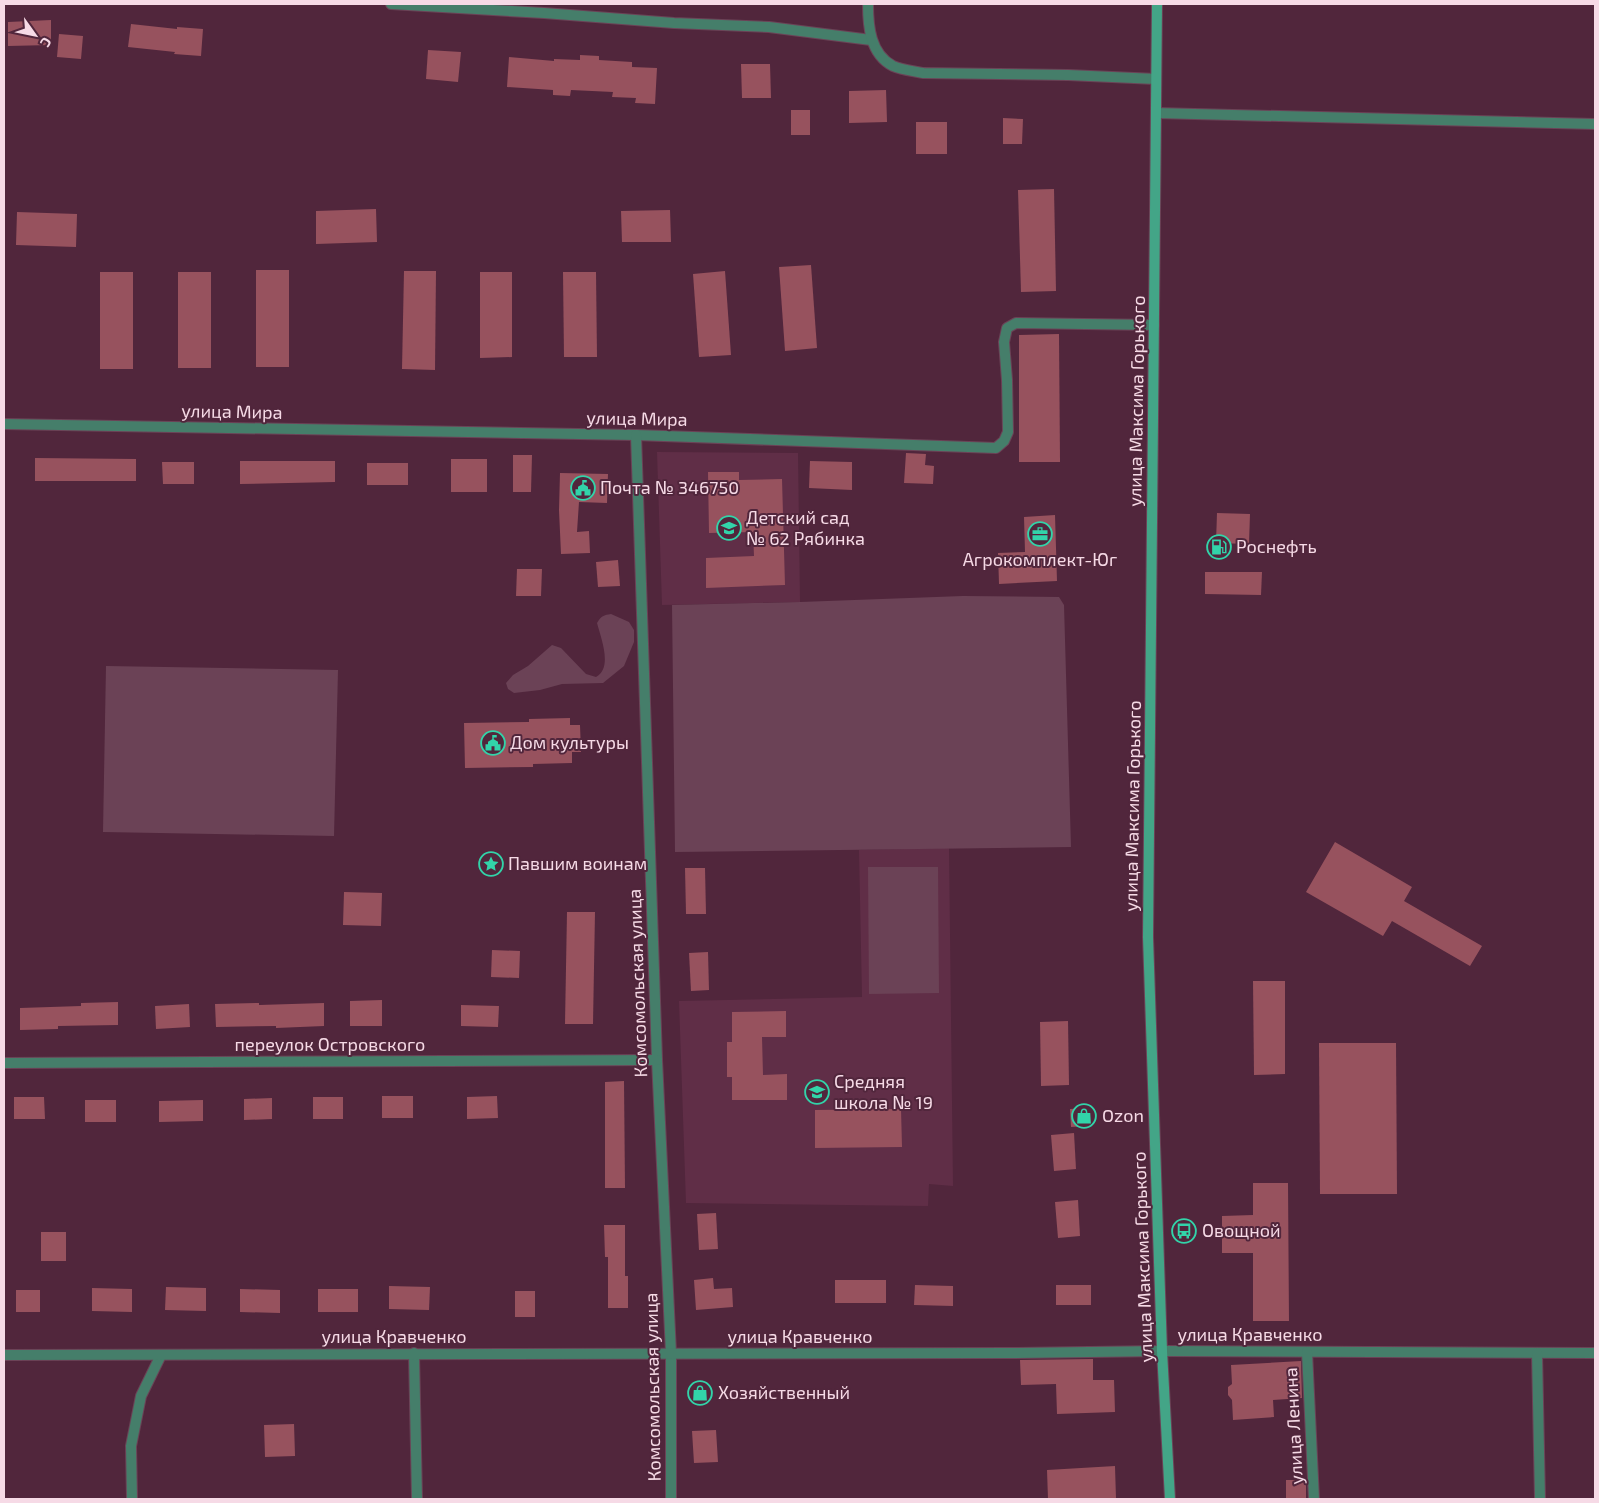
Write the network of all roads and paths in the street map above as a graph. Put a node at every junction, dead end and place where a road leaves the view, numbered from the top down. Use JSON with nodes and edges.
{"nodes":[{"id":1,"x":391,"y":4,"type":"edge"},
{"id":2,"x":868,"y":4,"type":"edge"},
{"id":3,"x":1157,"y":4,"type":"edge"},
{"id":4,"x":871,"y":40,"type":"junction"},
{"id":5,"x":1156,"y":79,"type":"junction"},
{"id":6,"x":1156,"y":113,"type":"junction"},
{"id":7,"x":1595,"y":124,"type":"edge"},
{"id":8,"x":1154,"y":325,"type":"junction"},
{"id":9,"x":4,"y":424,"type":"edge"},
{"id":10,"x":636,"y":435,"type":"junction"},
{"id":11,"x":656,"y":1060,"type":"junction"},
{"id":12,"x":4,"y":1063,"type":"edge"},
{"id":13,"x":1162,"y":1351,"type":"junction"},
{"id":14,"x":1307,"y":1352,"type":"junction"},
{"id":15,"x":414,"y":1353,"type":"junction"},
{"id":16,"x":671,"y":1353,"type":"junction"},
{"id":17,"x":1538,"y":1353,"type":"junction"},
{"id":18,"x":1595,"y":1353,"type":"edge"},
{"id":19,"x":4,"y":1355,"type":"edge"},
{"id":20,"x":160,"y":1355,"type":"junction"},
{"id":21,"x":132,"y":1499,"type":"edge"},
{"id":22,"x":417,"y":1499,"type":"edge"},
{"id":23,"x":671,"y":1499,"type":"edge"},
{"id":24,"x":1170,"y":1499,"type":"edge"},
{"id":25,"x":1314,"y":1499,"type":"edge"},
{"id":26,"x":1540,"y":1499,"type":"edge"}],
"edges":[{"from":1,"to":4,"type":"street"},
{"from":2,"to":4,"type":"street"},
{"from":3,"to":5,"type":"main road","name":"улица Максима Горького"},
{"from":4,"to":5,"type":"street"},
{"from":5,"to":6,"type":"main road","name":"улица Максима Горького"},
{"from":6,"to":7,"type":"street"},
{"from":6,"to":8,"type":"main road","name":"улица Максима Горького"},
{"from":8,"to":10,"type":"street","name":"улица Мира"},
{"from":8,"to":13,"type":"main road","name":"улица Максима Горького"},
{"from":9,"to":10,"type":"street","name":"улица Мира"},
{"from":10,"to":11,"type":"street","name":"Комсомольская улица"},
{"from":11,"to":12,"type":"street","name":"переулок Островского"},
{"from":11,"to":16,"type":"street","name":"Комсомольская улица"},
{"from":13,"to":14,"type":"street","name":"улица Кравченко"},
{"from":13,"to":16,"type":"street","name":"улица Кравченко"},
{"from":13,"to":24,"type":"main road","name":"улица Максима Горького"},
{"from":14,"to":17,"type":"street","name":"улица Кравченко"},
{"from":14,"to":25,"type":"street","name":"улица Ленина"},
{"from":15,"to":16,"type":"street","name":"улица Кравченко"},
{"from":15,"to":20,"type":"street","name":"улица Кравченко"},
{"from":15,"to":22,"type":"street"},
{"from":16,"to":23,"type":"street","name":"Комсомольская улица"},
{"from":17,"to":18,"type":"street","name":"улица Кравченко"},
{"from":17,"to":26,"type":"street"},
{"from":19,"to":20,"type":"street","name":"улица Кравченко"},
{"from":20,"to":21,"type":"street"}]}
